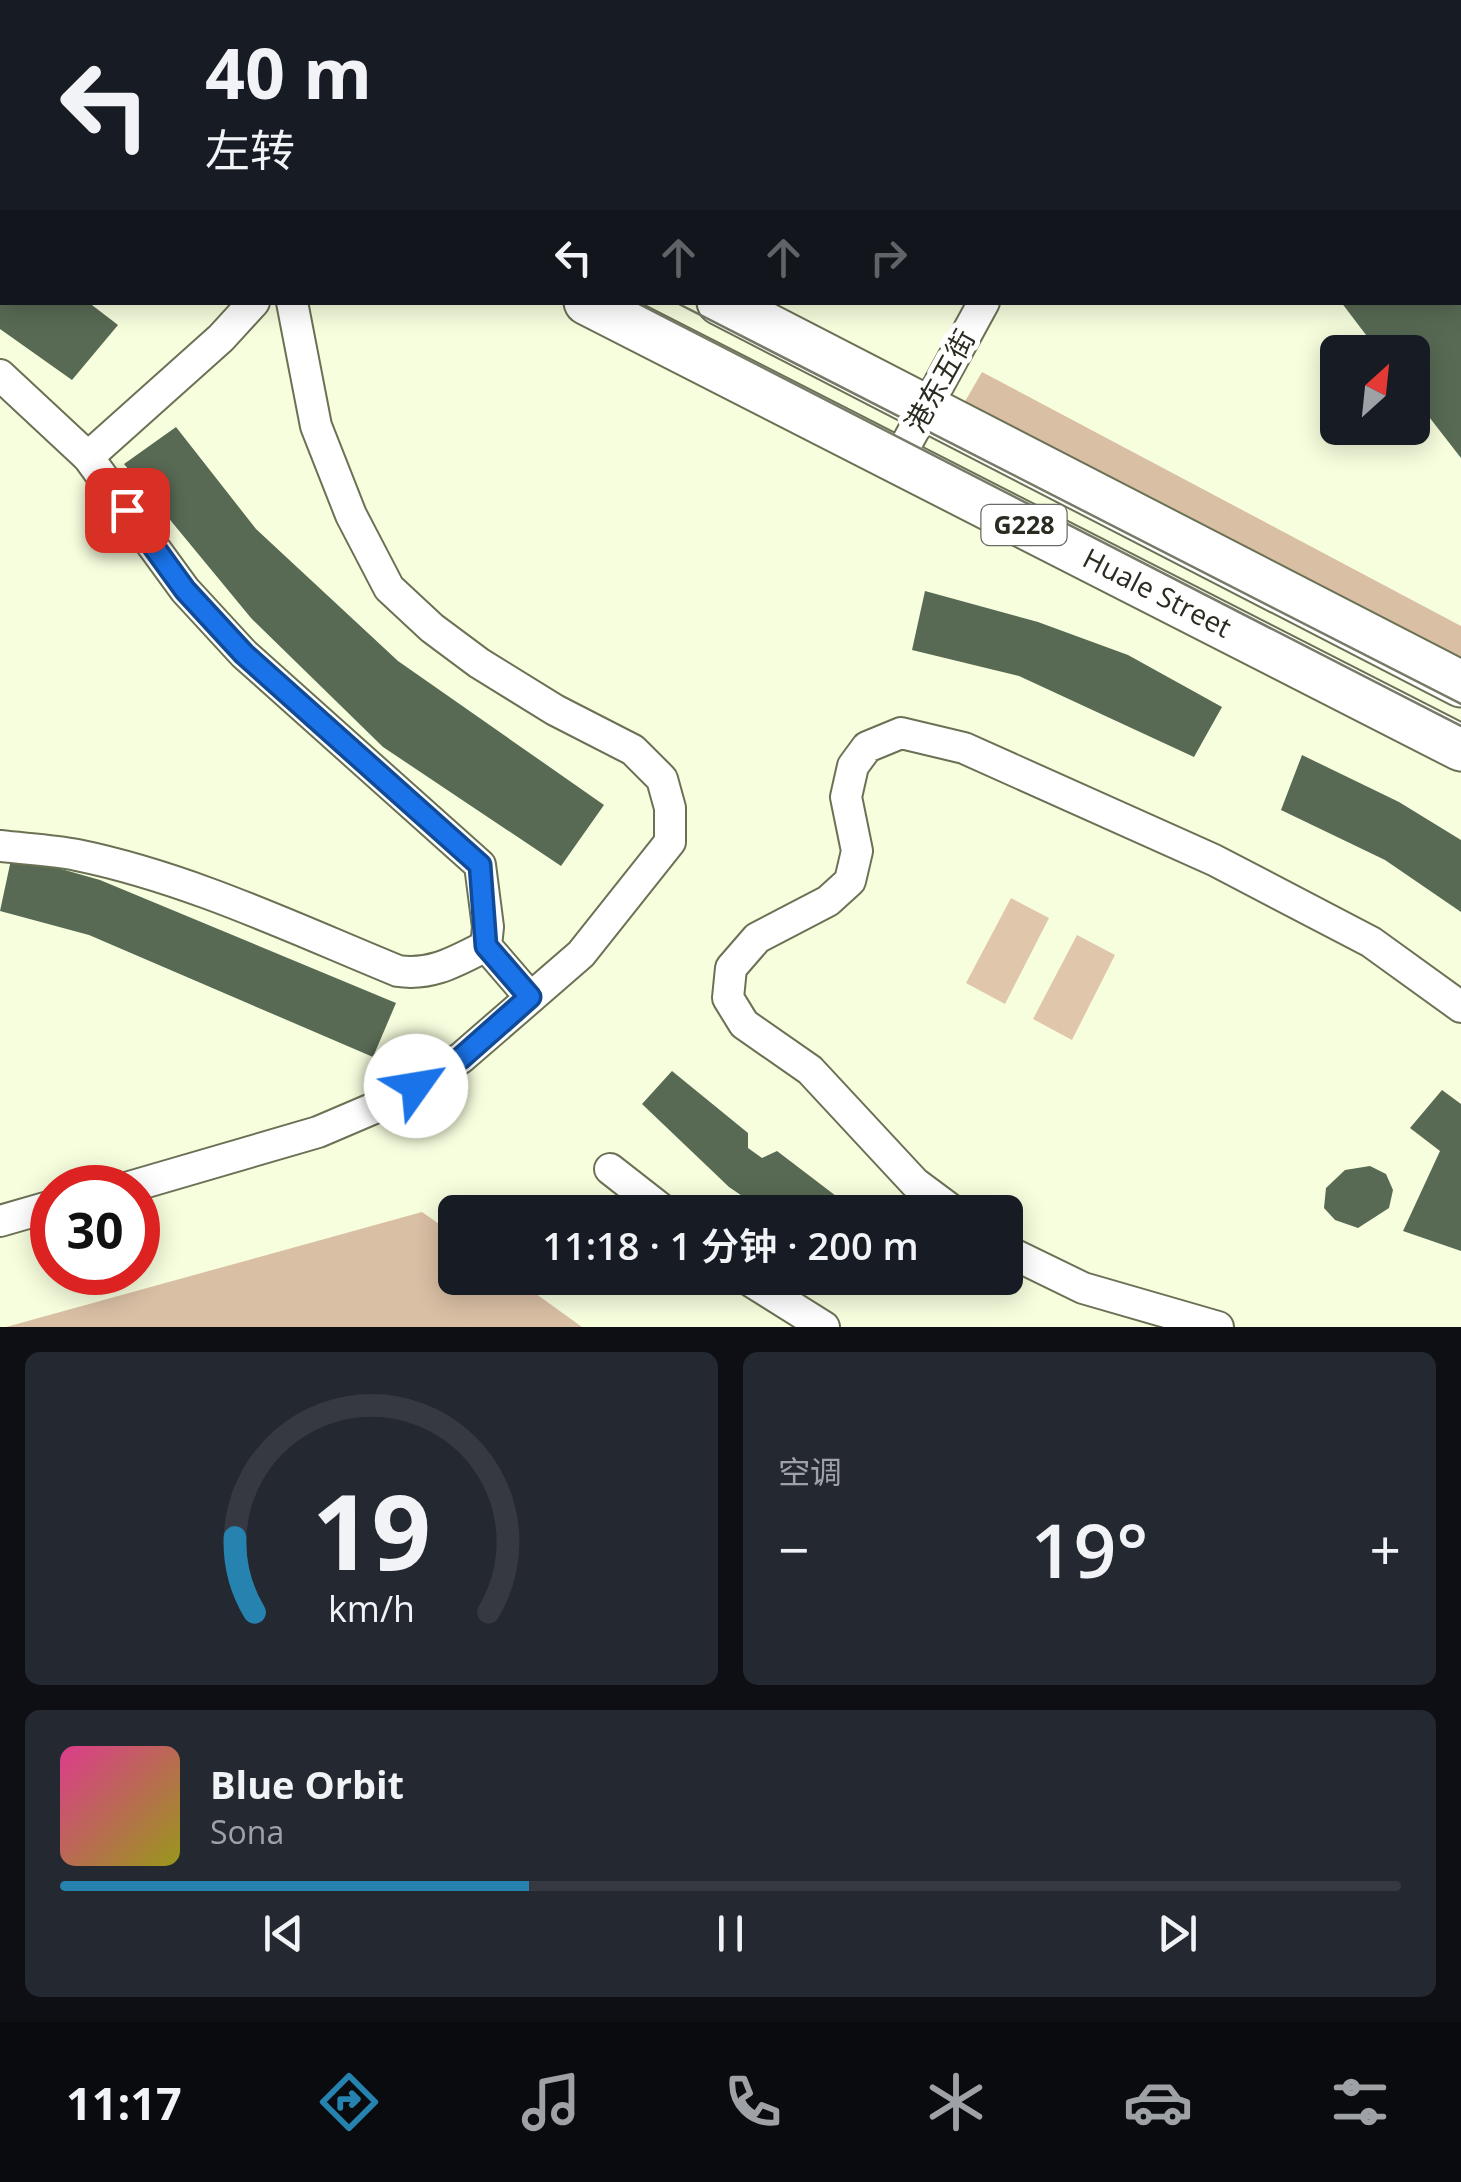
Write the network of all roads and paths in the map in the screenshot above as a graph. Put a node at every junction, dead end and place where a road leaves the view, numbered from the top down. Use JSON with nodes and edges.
{"nodes":[{"id":1,"x":251,"y":305,"type":"edge"},
{"id":2,"x":293,"y":305,"type":"edge"},
{"id":3,"x":593,"y":305,"type":"edge"},
{"id":4,"x":726,"y":305,"type":"edge"},
{"id":5,"x":982,"y":305,"type":"edge"},
{"id":6,"x":0,"y":375,"type":"edge"},
{"id":7,"x":924,"y":407,"type":"junction"},
{"id":8,"x":88,"y":457,"type":"junction"},
{"id":9,"x":898,"y":461,"type":"junction"},
{"id":10,"x":1461,"y":684,"type":"edge"},
{"id":11,"x":1461,"y":748,"type":"edge"},
{"id":12,"x":0,"y":846,"type":"edge"},
{"id":13,"x":486,"y":946,"type":"junction"},
{"id":14,"x":530,"y":997,"type":"junction"},
{"id":15,"x":1461,"y":1007,"type":"edge"},
{"id":16,"x":610,"y":1169,"type":"dead end"},
{"id":17,"x":160,"y":1178,"type":"edge"},
{"id":18,"x":643,"y":1195,"type":"edge"},
{"id":19,"x":931,"y":1195,"type":"edge"},
{"id":20,"x":30,"y":1212,"type":"edge"},
{"id":21,"x":0,"y":1221,"type":"edge"},
{"id":22,"x":1023,"y":1259,"type":"edge"},
{"id":23,"x":773,"y":1295,"type":"edge"},
{"id":24,"x":824,"y":1327,"type":"edge"},
{"id":25,"x":1218,"y":1327,"type":"edge"}],
"edges":[{"from":1,"to":8,"type":"street"},
{"from":2,"to":14,"type":"street"},
{"from":3,"to":9,"type":"highway","name":"Huale Street","number":"G228"},
{"from":4,"to":7,"type":"highway","name":"Huale Street","number":"G228"},
{"from":5,"to":7,"type":"street","name":"港东五街"},
{"from":6,"to":8,"type":"street"},
{"from":7,"to":9,"type":"street","name":"港东五街"},
{"from":7,"to":10,"type":"highway","name":"Huale Street","number":"G228"},
{"from":8,"to":13,"type":"street"},
{"from":9,"to":11,"type":"highway","name":"Huale Street","number":"G228"},
{"from":12,"to":13,"type":"street"},
{"from":13,"to":14,"type":"street"},
{"from":14,"to":17,"type":"street"},
{"from":15,"to":19,"type":"street"},
{"from":16,"to":18,"type":"street"},
{"from":20,"to":21,"type":"street"},
{"from":22,"to":25,"type":"street"},
{"from":23,"to":24,"type":"street"}]}
